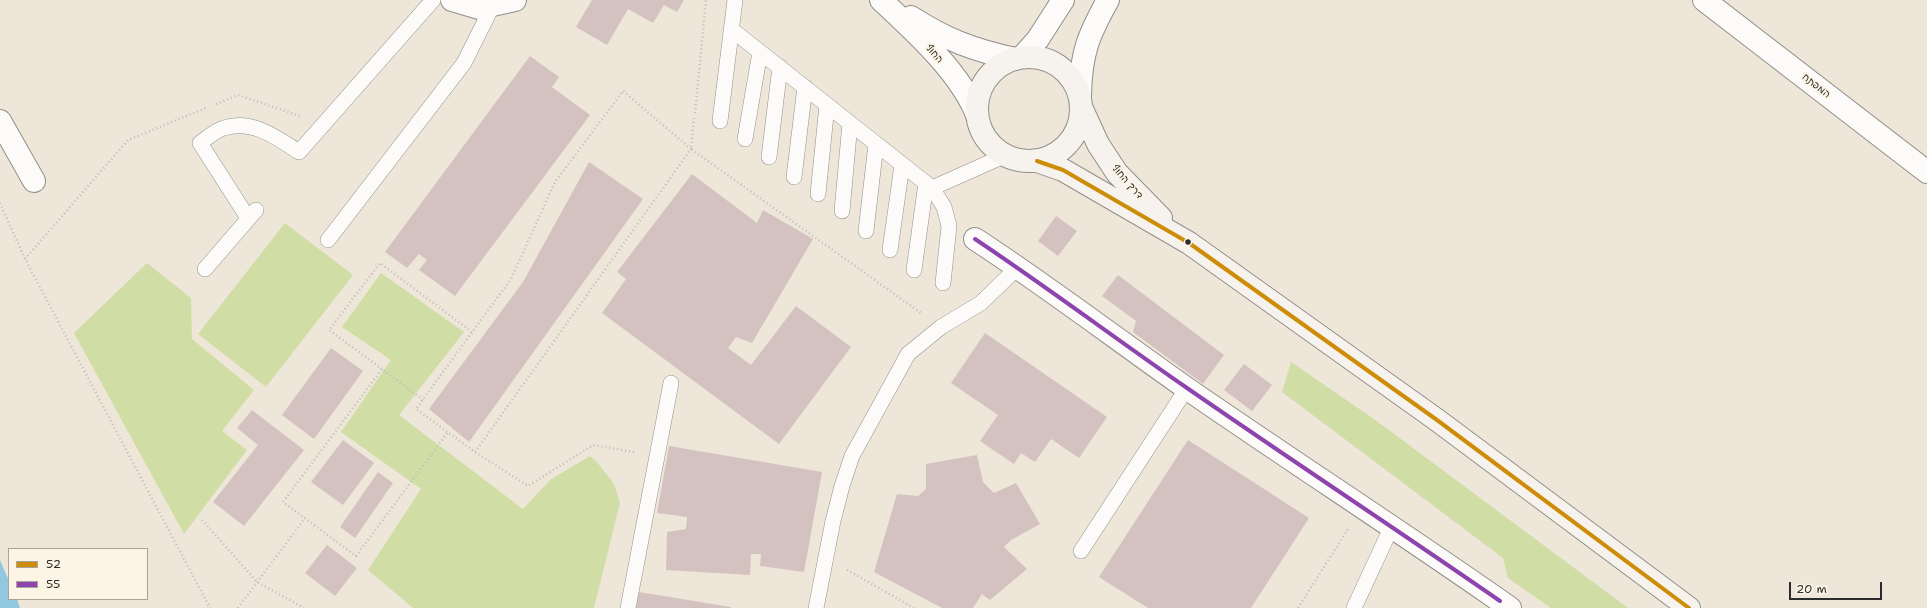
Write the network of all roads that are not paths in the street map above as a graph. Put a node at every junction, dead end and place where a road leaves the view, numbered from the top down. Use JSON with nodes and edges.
{"nodes":[{"id":1,"x":433,"y":0,"type":"edge"},
{"id":2,"x":452,"y":0,"type":"edge"},
{"id":3,"x":515,"y":0,"type":"edge"},
{"id":4,"x":735,"y":0,"type":"edge"},
{"id":5,"x":880,"y":0,"type":"edge"},
{"id":6,"x":886,"y":0,"type":"edge"},
{"id":7,"x":1063,"y":0,"type":"edge"},
{"id":8,"x":1108,"y":0,"type":"edge"},
{"id":9,"x":1704,"y":0,"type":"edge"},
{"id":10,"x":493,"y":5,"type":"junction"},
{"id":11,"x":731,"y":29,"type":"junction"},
{"id":12,"x":760,"y":52,"type":"junction"},
{"id":13,"x":1018,"y":58,"type":"junction"},
{"id":14,"x":780,"y":68,"type":"junction"},
{"id":15,"x":805,"y":87,"type":"junction"},
{"id":16,"x":1081,"y":102,"type":"junction"},
{"id":17,"x":827,"y":105,"type":"junction"},
{"id":18,"x":977,"y":115,"type":"junction"},
{"id":19,"x":0,"y":121,"type":"edge"},
{"id":20,"x":720,"y":121,"type":"dead end"},
{"id":21,"x":850,"y":124,"type":"junction"},
{"id":22,"x":745,"y":139,"type":"dead end"},
{"id":23,"x":876,"y":144,"type":"junction"},
{"id":24,"x":1004,"y":156,"type":"junction"},
{"id":25,"x":769,"y":157,"type":"dead end"},
{"id":26,"x":1037,"y":161,"type":"junction"},
{"id":27,"x":902,"y":165,"type":"junction"},
{"id":28,"x":1927,"y":172,"type":"edge"},
{"id":29,"x":794,"y":177,"type":"dead end"},
{"id":30,"x":34,"y":181,"type":"dead end"},
{"id":31,"x":929,"y":186,"type":"junction"},
{"id":32,"x":818,"y":194,"type":"dead end"},
{"id":33,"x":842,"y":211,"type":"dead end"},
{"id":34,"x":866,"y":231,"type":"dead end"},
{"id":35,"x":975,"y":239,"type":"dead end"},
{"id":36,"x":328,"y":240,"type":"dead end"},
{"id":37,"x":1189,"y":243,"type":"junction"},
{"id":38,"x":890,"y":250,"type":"dead end"},
{"id":39,"x":1018,"y":267,"type":"junction"},
{"id":40,"x":205,"y":269,"type":"dead end"},
{"id":41,"x":914,"y":270,"type":"dead end"},
{"id":42,"x":943,"y":283,"type":"dead end"},
{"id":43,"x":670,"y":383,"type":"dead end"},
{"id":44,"x":1187,"y":388,"type":"junction"},
{"id":45,"x":1392,"y":526,"type":"junction"},
{"id":46,"x":1081,"y":551,"type":"dead end"},
{"id":47,"x":628,"y":608,"type":"edge"},
{"id":48,"x":816,"y":608,"type":"edge"},
{"id":49,"x":1354,"y":608,"type":"edge"},
{"id":50,"x":1510,"y":608,"type":"edge"},
{"id":51,"x":1689,"y":608,"type":"edge"}],
"edges":[{"from":1,"to":40,"type":"lane"},
{"from":2,"to":10,"type":"street"},
{"from":3,"to":10,"type":"street"},
{"from":4,"to":11,"type":"lane"},
{"from":5,"to":18,"type":"street","name":"החוף"},
{"from":6,"to":13,"type":"street","name":"החוף"},
{"from":7,"to":13,"type":"street"},
{"from":8,"to":16,"type":"street"},
{"from":9,"to":28,"type":"street","name":"המפתח"},
{"from":10,"to":36,"type":"lane"},
{"from":11,"to":12,"type":"lane"},
{"from":11,"to":20,"type":"lane"},
{"from":12,"to":14,"type":"lane"},
{"from":12,"to":22,"type":"lane"},
{"from":13,"to":16,"type":"main road"},
{"from":13,"to":18,"type":"main road"},
{"from":14,"to":15,"type":"lane"},
{"from":14,"to":25,"type":"lane"},
{"from":15,"to":17,"type":"lane"},
{"from":15,"to":29,"type":"lane"},
{"from":16,"to":26,"type":"main road"},
{"from":16,"to":37,"type":"main road","name":"דרך החוף"},
{"from":17,"to":21,"type":"lane"},
{"from":17,"to":32,"type":"lane"},
{"from":18,"to":24,"type":"main road"},
{"from":19,"to":30,"type":"street"},
{"from":21,"to":23,"type":"lane"},
{"from":21,"to":33,"type":"lane"},
{"from":23,"to":27,"type":"lane"},
{"from":23,"to":34,"type":"lane"},
{"from":24,"to":26,"type":"main road"},
{"from":24,"to":31,"type":"lane"},
{"from":26,"to":37,"type":"main road","name":"דרך החוף"},
{"from":27,"to":31,"type":"lane"},
{"from":27,"to":38,"type":"lane"},
{"from":31,"to":41,"type":"lane"},
{"from":31,"to":42,"type":"lane"},
{"from":35,"to":39,"type":"street"},
{"from":37,"to":51,"type":"main road","name":"דרך החוף"},
{"from":39,"to":44,"type":"street"},
{"from":39,"to":48,"type":"lane"},
{"from":43,"to":47,"type":"lane"},
{"from":44,"to":45,"type":"street"},
{"from":44,"to":46,"type":"lane"},
{"from":45,"to":49,"type":"lane"},
{"from":45,"to":50,"type":"street"}]}
